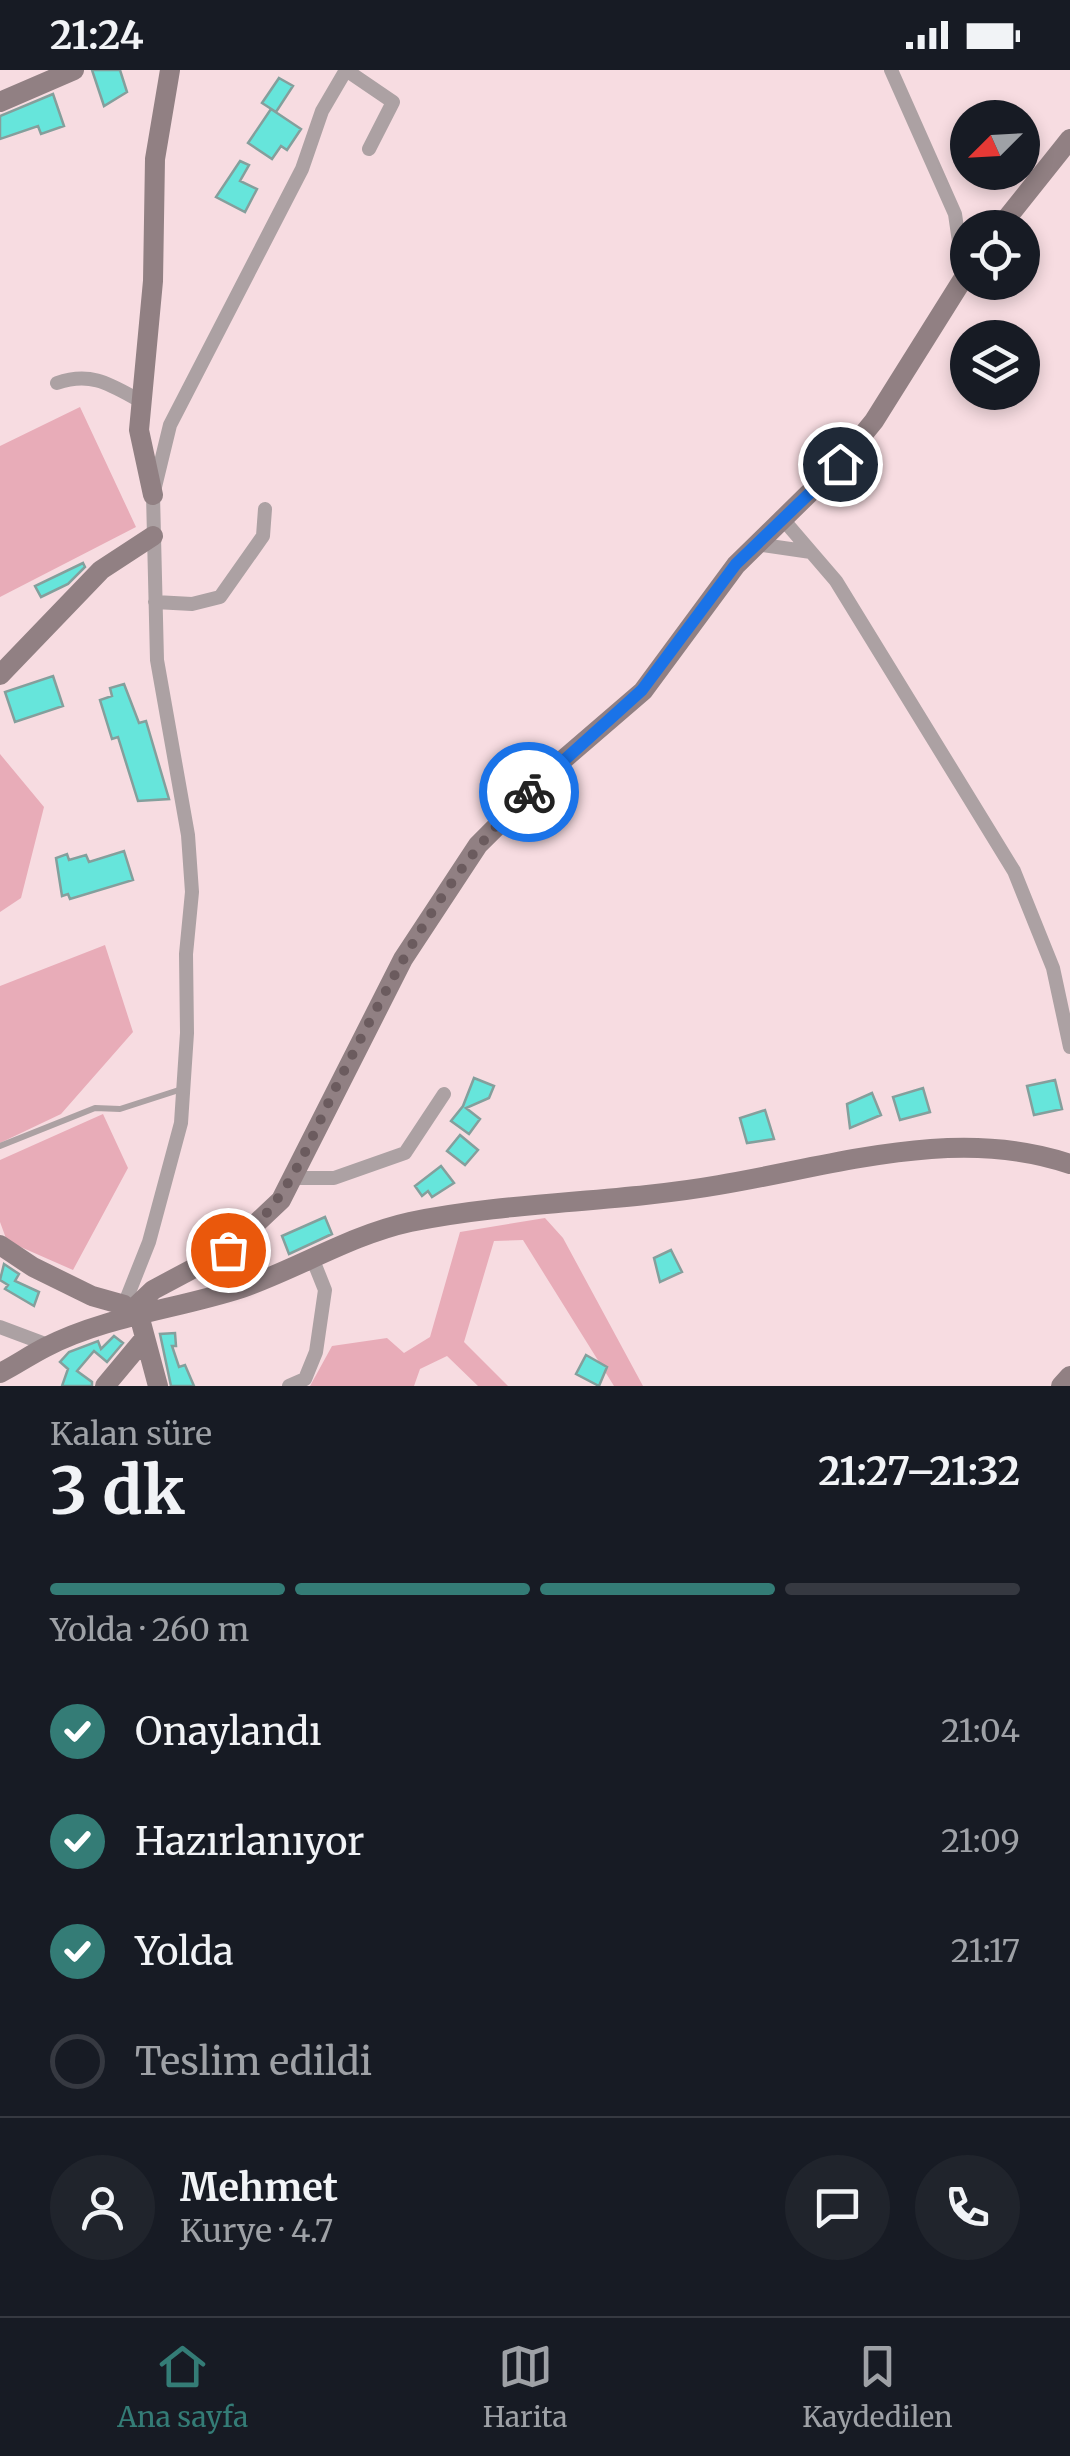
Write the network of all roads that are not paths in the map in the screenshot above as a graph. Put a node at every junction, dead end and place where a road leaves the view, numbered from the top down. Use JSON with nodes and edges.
{"nodes":[{"id":1,"x":74,"y":70,"type":"edge"},
{"id":2,"x":170,"y":70,"type":"edge"},
{"id":3,"x":346,"y":70,"type":"edge"},
{"id":4,"x":891,"y":70,"type":"edge"},
{"id":5,"x":0,"y":102,"type":"edge"},
{"id":6,"x":1070,"y":139,"type":"edge"},
{"id":7,"x":370,"y":149,"type":"dead end"},
{"id":8,"x":953,"y":210,"type":"edge"},
{"id":9,"x":1013,"y":210,"type":"edge"},
{"id":10,"x":950,"y":300,"type":"edge"},
{"id":11,"x":57,"y":383,"type":"dead end"},
{"id":12,"x":142,"y":402,"type":"junction"},
{"id":13,"x":153,"y":494,"type":"junction"},
{"id":14,"x":265,"y":509,"type":"dead end"},
{"id":15,"x":781,"y":518,"type":"junction"},
{"id":16,"x":153,"y":536,"type":"junction"},
{"id":17,"x":756,"y":544,"type":"junction"},
{"id":18,"x":811,"y":552,"type":"junction"},
{"id":19,"x":154,"y":602,"type":"junction"},
{"id":20,"x":0,"y":675,"type":"edge"},
{"id":21,"x":1070,"y":1047,"type":"edge"},
{"id":22,"x":183,"y":1088,"type":"junction"},
{"id":23,"x":444,"y":1094,"type":"dead end"},
{"id":24,"x":0,"y":1146,"type":"edge"},
{"id":25,"x":1070,"y":1164,"type":"edge"},
{"id":26,"x":293,"y":1178,"type":"junction"},
{"id":27,"x":0,"y":1245,"type":"edge"},
{"id":28,"x":312,"y":1260,"type":"junction"},
{"id":29,"x":132,"y":1310,"type":"junction"},
{"id":30,"x":0,"y":1327,"type":"edge"},
{"id":31,"x":145,"y":1338,"type":"junction"},
{"id":32,"x":48,"y":1346,"type":"junction"},
{"id":33,"x":0,"y":1373,"type":"edge"},
{"id":34,"x":1070,"y":1376,"type":"edge"},
{"id":35,"x":105,"y":1386,"type":"edge"},
{"id":36,"x":158,"y":1386,"type":"edge"},
{"id":37,"x":289,"y":1386,"type":"edge"},
{"id":38,"x":1062,"y":1386,"type":"edge"}],
"edges":[{"from":1,"to":5,"type":"street"},
{"from":2,"to":12,"type":"street"},
{"from":3,"to":7,"type":"street"},
{"from":3,"to":13,"type":"street"},
{"from":4,"to":8,"type":"street"},
{"from":6,"to":9,"type":"street"},
{"from":10,"to":15,"type":"street"},
{"from":11,"to":12,"type":"street"},
{"from":12,"to":13,"type":"street"},
{"from":13,"to":16,"type":"street"},
{"from":14,"to":19,"type":"street"},
{"from":15,"to":17,"type":"street"},
{"from":15,"to":18,"type":"street"},
{"from":16,"to":19,"type":"street"},
{"from":16,"to":20,"type":"street"},
{"from":17,"to":18,"type":"street"},
{"from":17,"to":26,"type":"street"},
{"from":18,"to":21,"type":"street"},
{"from":19,"to":22,"type":"street"},
{"from":22,"to":24,"type":"lane"},
{"from":22,"to":29,"type":"street"},
{"from":23,"to":26,"type":"street"},
{"from":25,"to":28,"type":"street"},
{"from":26,"to":29,"type":"street"},
{"from":27,"to":29,"type":"street"},
{"from":28,"to":29,"type":"street"},
{"from":28,"to":37,"type":"street"},
{"from":29,"to":31,"type":"street"},
{"from":29,"to":32,"type":"street"},
{"from":30,"to":32,"type":"street"},
{"from":31,"to":35,"type":"street"},
{"from":31,"to":36,"type":"street"},
{"from":32,"to":33,"type":"street"},
{"from":34,"to":38,"type":"street"}]}
